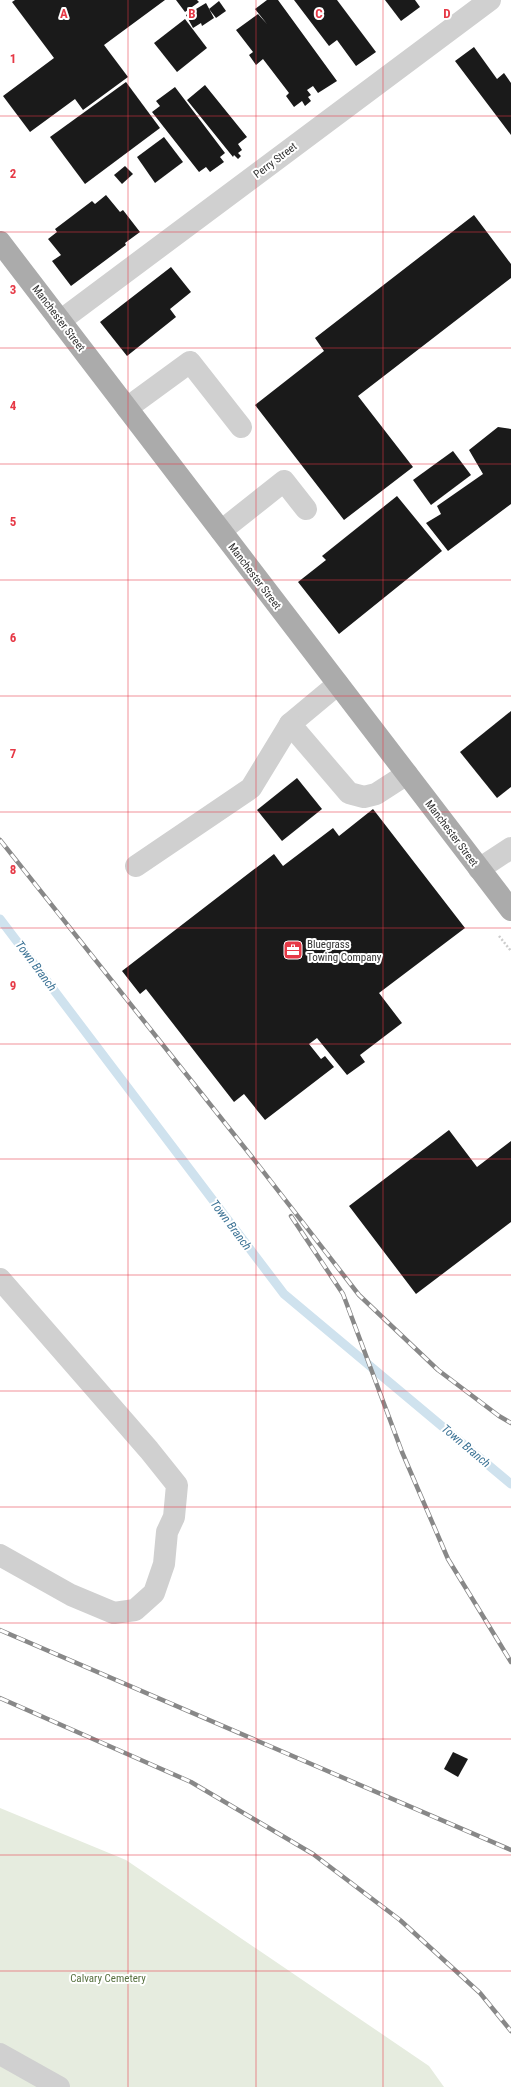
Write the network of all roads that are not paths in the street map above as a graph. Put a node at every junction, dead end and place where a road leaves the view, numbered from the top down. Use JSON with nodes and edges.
{"nodes":[{"id":1,"x":490,"y":0,"type":"edge"},
{"id":2,"x":0,"y":242,"type":"edge"},
{"id":3,"x":60,"y":321,"type":"junction"},
{"id":4,"x":127,"y":408,"type":"junction"},
{"id":5,"x":241,"y":427,"type":"dead end"},
{"id":6,"x":306,"y":509,"type":"dead end"},
{"id":7,"x":221,"y":531,"type":"junction"},
{"id":8,"x":338,"y":684,"type":"junction"},
{"id":9,"x":290,"y":724,"type":"junction"},
{"id":10,"x":407,"y":774,"type":"junction"},
{"id":11,"x":511,"y":848,"type":"edge"},
{"id":12,"x":136,"y":866,"type":"dead end"},
{"id":13,"x":479,"y":869,"type":"junction"},
{"id":14,"x":511,"y":910,"type":"edge"},
{"id":15,"x":0,"y":1279,"type":"edge"},
{"id":16,"x":0,"y":1555,"type":"edge"},
{"id":17,"x":0,"y":2054,"type":"edge"},
{"id":18,"x":59,"y":2087,"type":"edge"}],
"edges":[{"from":1,"to":3,"type":"street","name":"Perry Street"},
{"from":2,"to":3,"type":"main road","name":"Manchester Street"},
{"from":3,"to":4,"type":"main road","name":"Manchester Street"},
{"from":4,"to":5,"type":"street"},
{"from":4,"to":7,"type":"main road","name":"Manchester Street"},
{"from":6,"to":7,"type":"street"},
{"from":7,"to":8,"type":"main road","name":"Manchester Street"},
{"from":8,"to":9,"type":"street"},
{"from":8,"to":10,"type":"main road","name":"Manchester Street"},
{"from":9,"to":10,"type":"street"},
{"from":9,"to":12,"type":"street"},
{"from":10,"to":13,"type":"main road","name":"Manchester Street"},
{"from":11,"to":13,"type":"street"},
{"from":13,"to":14,"type":"main road","name":"Manchester Street"},
{"from":15,"to":16,"type":"street"},
{"from":17,"to":18,"type":"street"}]}
